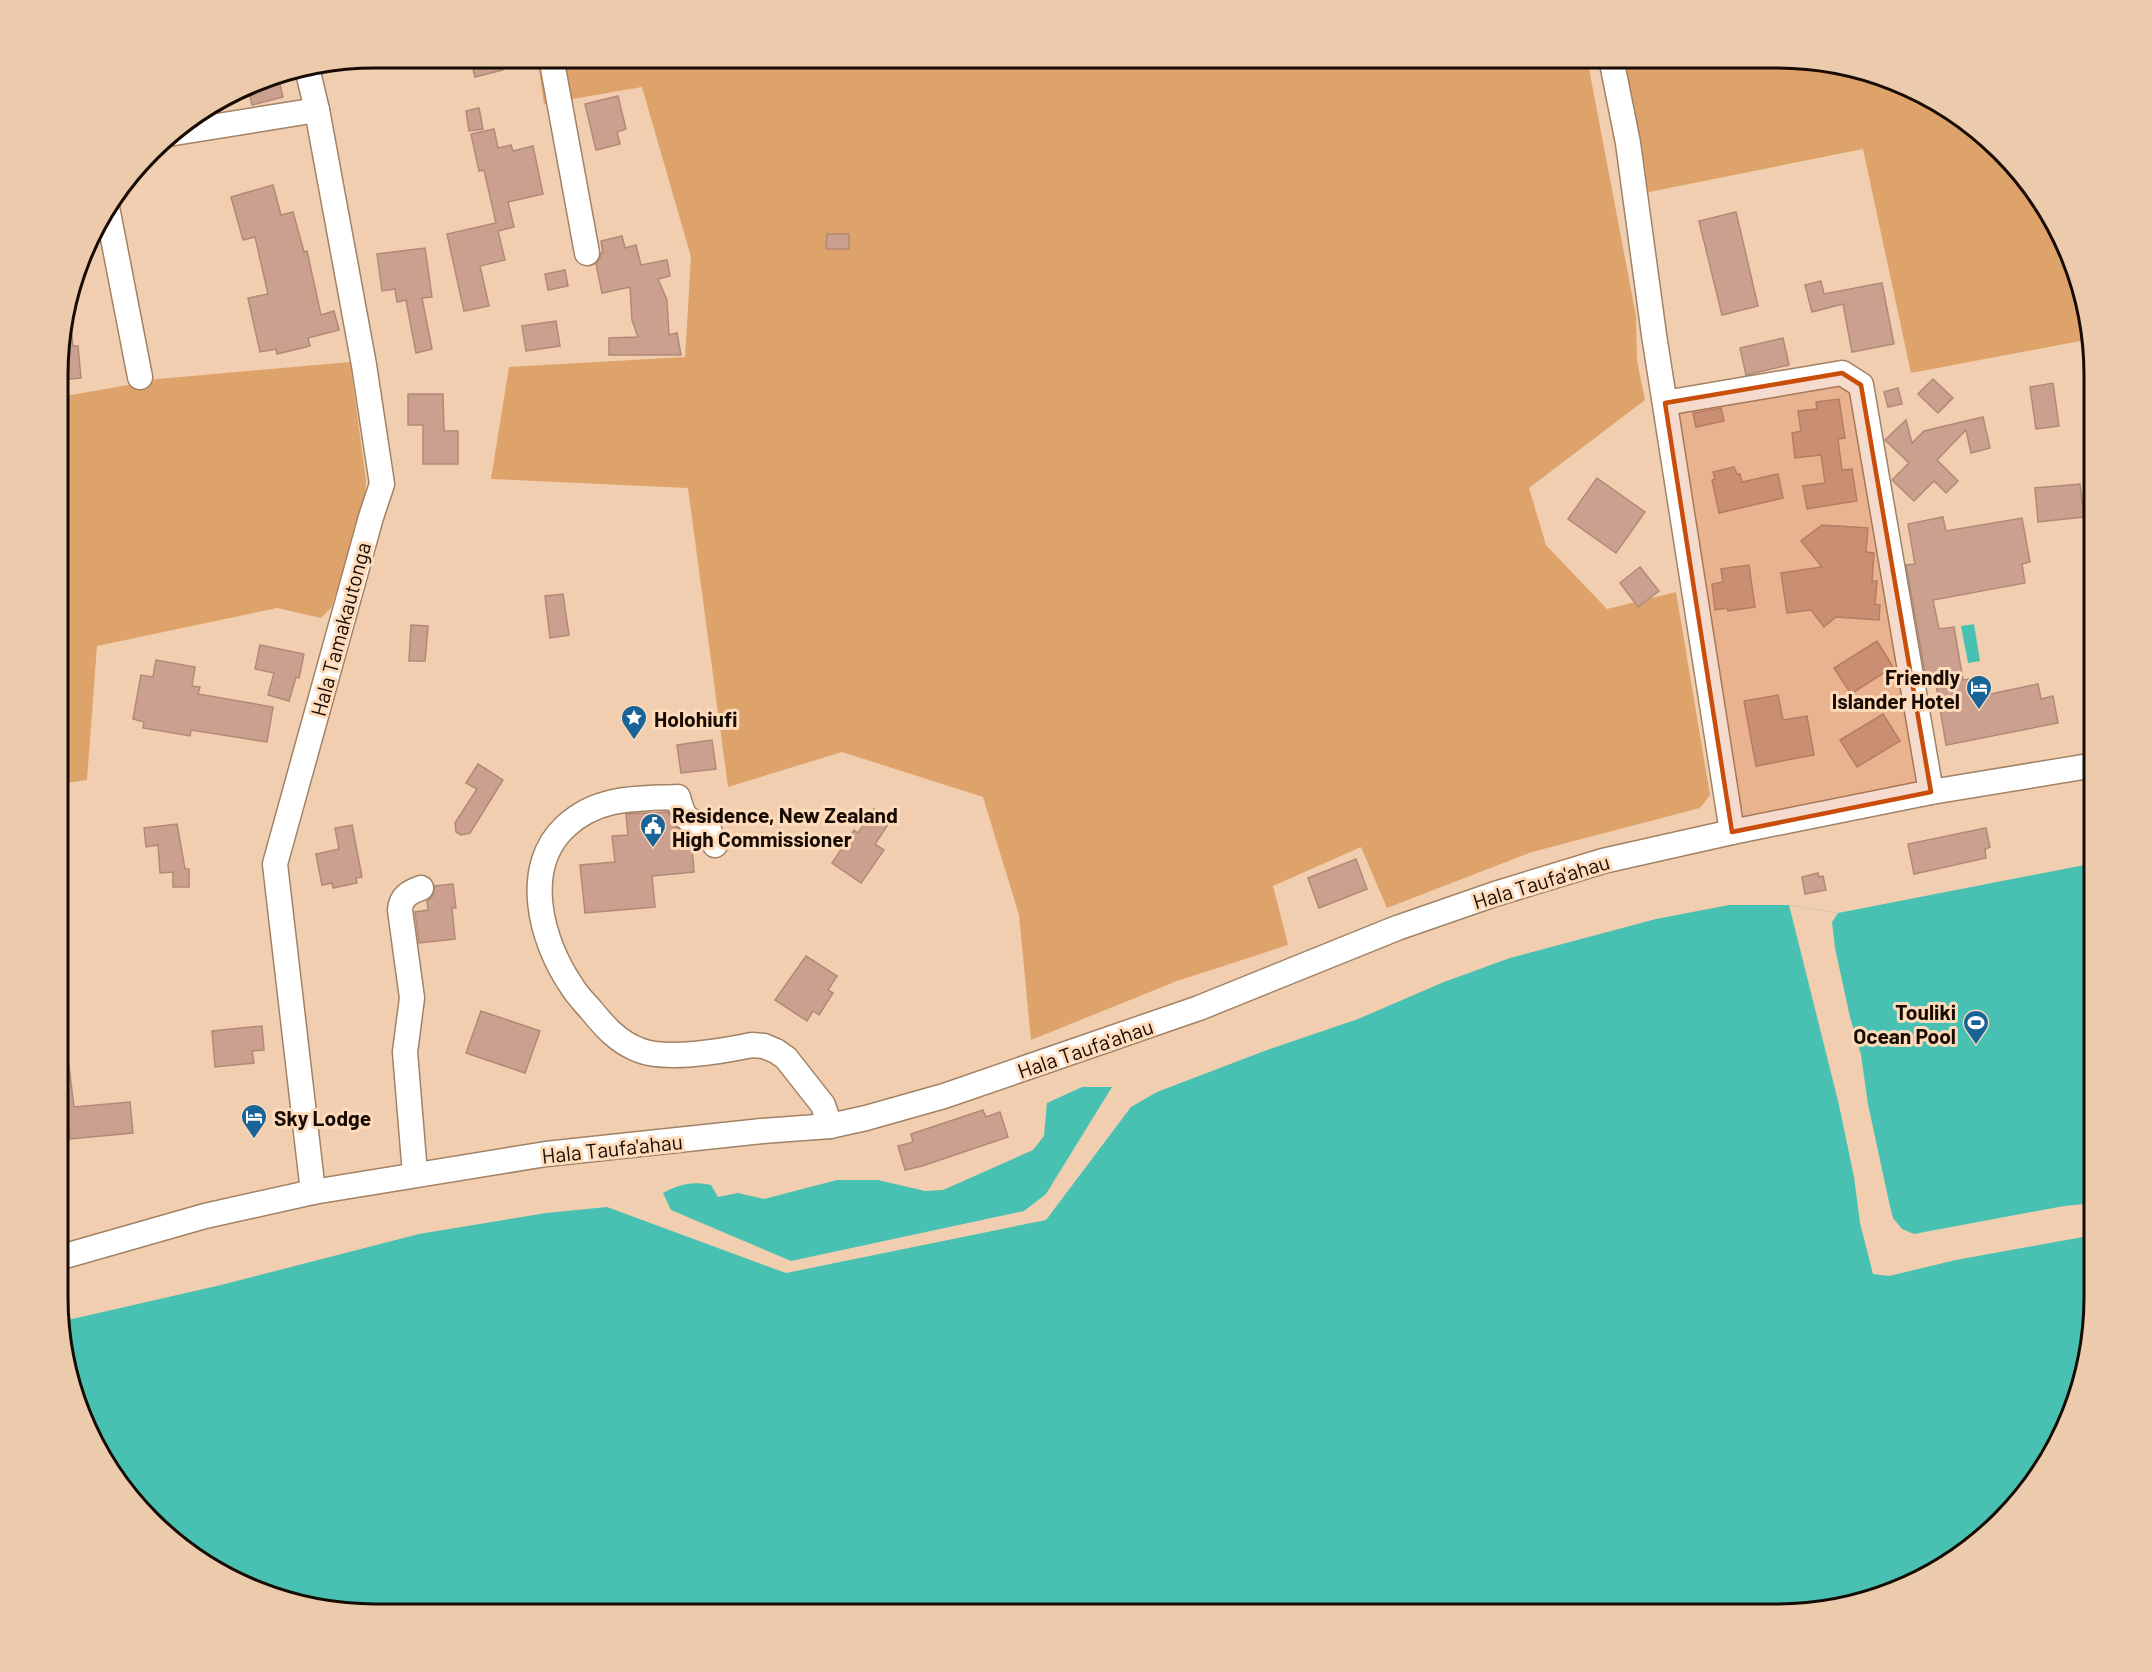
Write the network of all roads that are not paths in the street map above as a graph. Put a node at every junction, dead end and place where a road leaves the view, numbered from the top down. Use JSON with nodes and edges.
{"nodes":[{"id":1,"x":553,"y":68,"type":"edge"},
{"id":2,"x":1613,"y":68,"type":"edge"},
{"id":3,"x":309,"y":75,"type":"edge"},
{"id":4,"x":317,"y":110,"type":"junction"},
{"id":5,"x":188,"y":131,"type":"edge"},
{"id":6,"x":110,"y":220,"type":"edge"},
{"id":7,"x":586,"y":253,"type":"dead end"},
{"id":8,"x":140,"y":378,"type":"dead end"},
{"id":9,"x":1665,"y":403,"type":"junction"},
{"id":10,"x":2084,"y":767,"type":"edge"},
{"id":11,"x":1931,"y":792,"type":"junction"},
{"id":12,"x":1732,"y":832,"type":"junction"},
{"id":13,"x":715,"y":845,"type":"dead end"},
{"id":14,"x":422,"y":888,"type":"dead end"},
{"id":15,"x":830,"y":1126,"type":"junction"},
{"id":16,"x":415,"y":1174,"type":"junction"},
{"id":17,"x":313,"y":1192,"type":"junction"},
{"id":18,"x":68,"y":1255,"type":"edge"}],
"edges":[{"from":1,"to":7,"type":"street"},
{"from":2,"to":9,"type":"street"},
{"from":3,"to":4,"type":"street","name":"Hala Tamakautonga"},
{"from":4,"to":5,"type":"street"},
{"from":4,"to":17,"type":"street","name":"Hala Tamakautonga"},
{"from":6,"to":8,"type":"street"},
{"from":9,"to":11,"type":"street"},
{"from":9,"to":12,"type":"street"},
{"from":10,"to":11,"type":"street","name":"Hala Taufa'ahau"},
{"from":11,"to":12,"type":"street","name":"Hala Taufa'ahau"},
{"from":12,"to":15,"type":"street","name":"Hala Taufa'ahau"},
{"from":13,"to":15,"type":"street"},
{"from":14,"to":16,"type":"street"},
{"from":15,"to":16,"type":"street","name":"Hala Taufa'ahau"},
{"from":16,"to":17,"type":"street","name":"Hala Taufa'ahau"},
{"from":17,"to":18,"type":"street","name":"Hala Taufa'ahau"}]}
